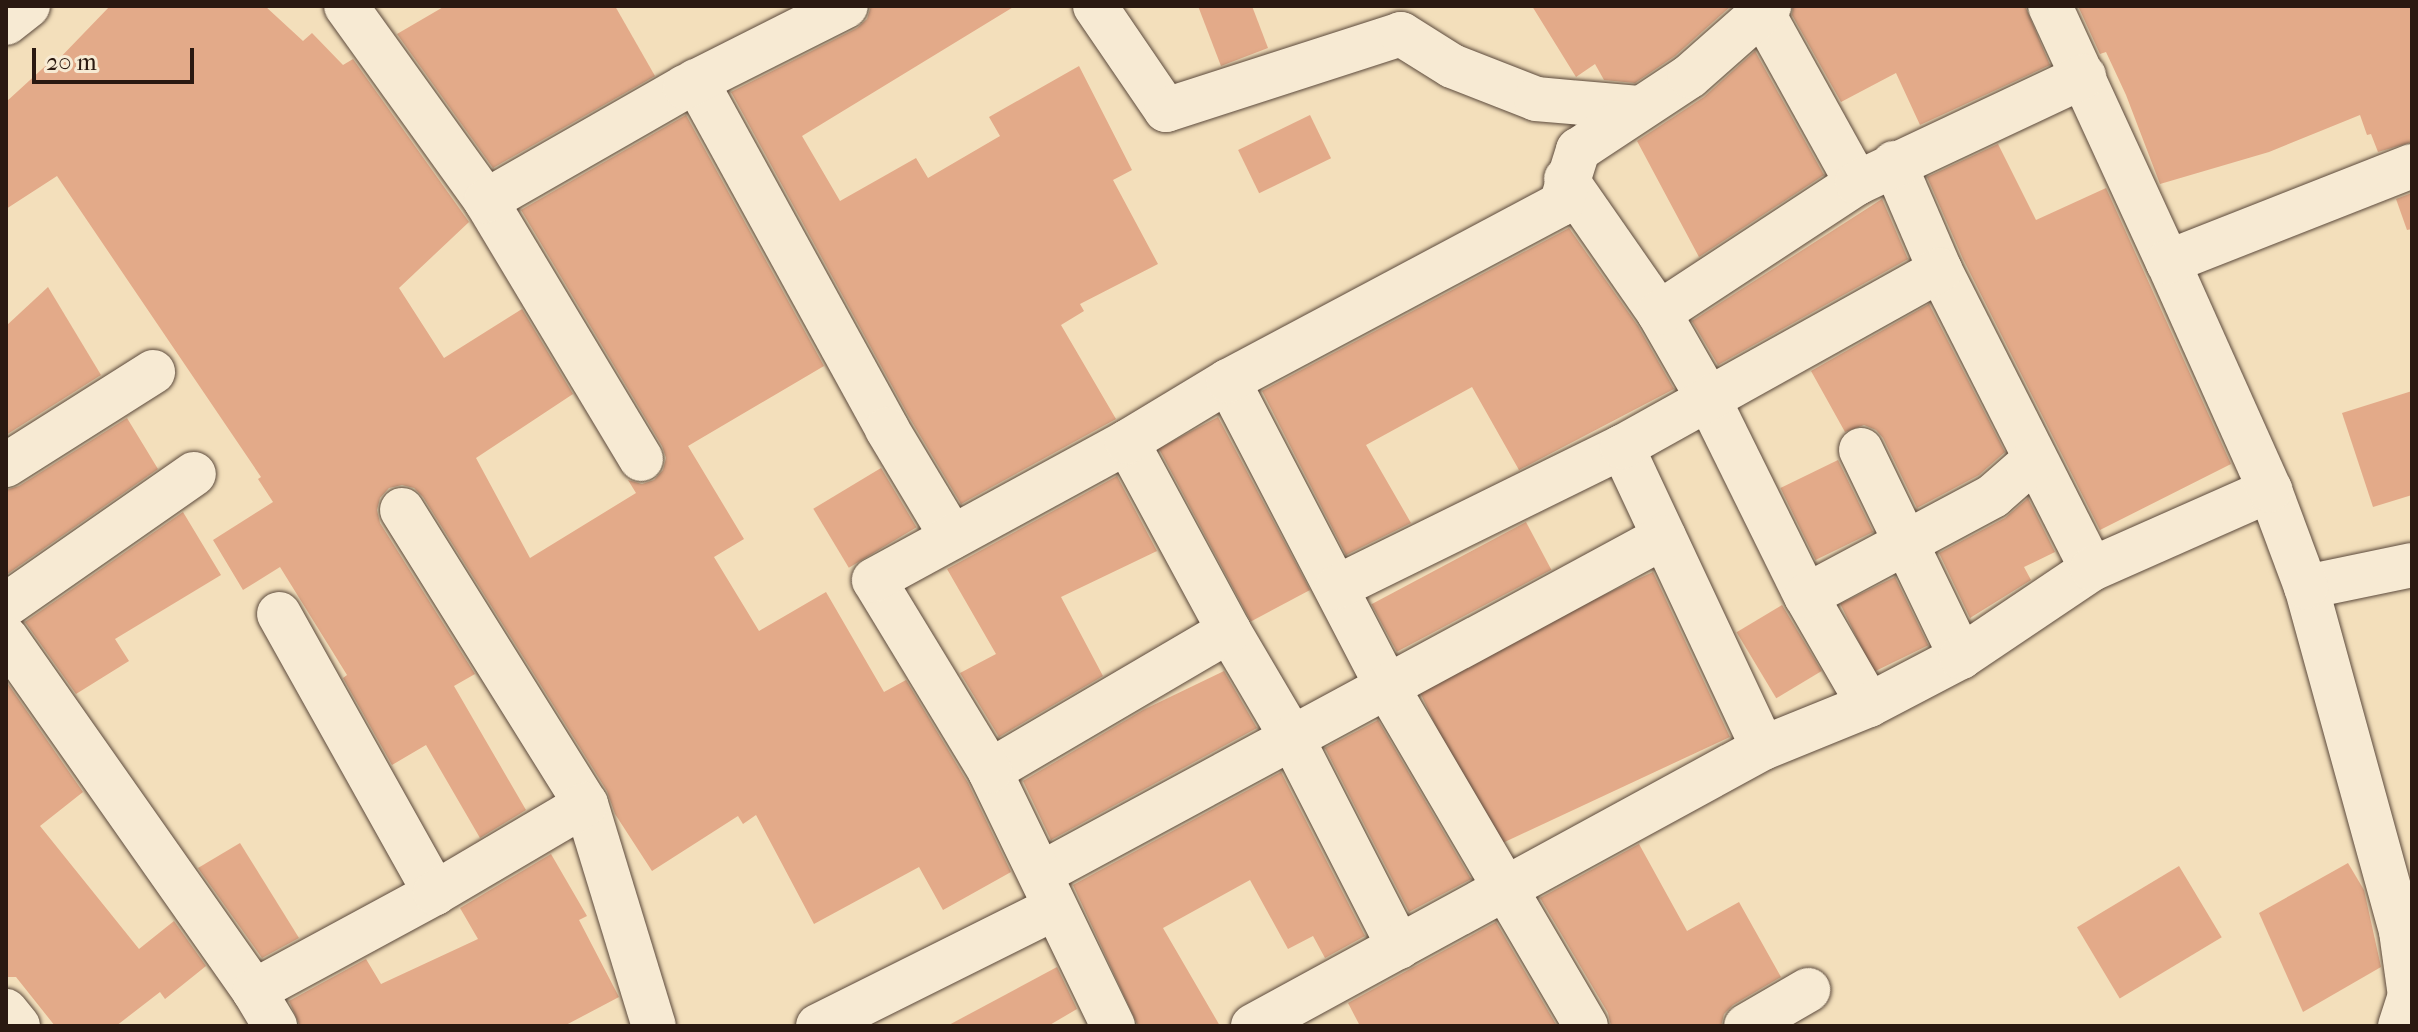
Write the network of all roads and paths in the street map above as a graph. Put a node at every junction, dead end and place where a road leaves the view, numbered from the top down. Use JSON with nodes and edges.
{"nodes":[{"id":1,"x":28,"y":6,"type":"edge"},
{"id":2,"x":346,"y":6,"type":"edge"},
{"id":3,"x":846,"y":6,"type":"edge"},
{"id":4,"x":1095,"y":6,"type":"edge"},
{"id":5,"x":2050,"y":6,"type":"edge"},
{"id":6,"x":1765,"y":8,"type":"edge"},
{"id":7,"x":800,"y":17,"type":"edge"},
{"id":8,"x":6,"y":23,"type":"edge"},
{"id":9,"x":2084,"y":76,"type":"junction"},
{"id":10,"x":696,"y":81,"type":"junction"},
{"id":11,"x":1639,"y":108,"type":"junction"},
{"id":12,"x":2412,"y":166,"type":"edge"},
{"id":13,"x":1875,"y":173,"type":"junction"},
{"id":14,"x":1566,"y":179,"type":"junction"},
{"id":15,"x":486,"y":201,"type":"junction"},
{"id":16,"x":2168,"y":262,"type":"junction"},
{"id":17,"x":1940,"y":270,"type":"junction"},
{"id":18,"x":1659,"y":313,"type":"junction"},
{"id":19,"x":153,"y":372,"type":"dead end"},
{"id":20,"x":1228,"y":381,"type":"junction"},
{"id":21,"x":1709,"y":400,"type":"junction"},
{"id":22,"x":1127,"y":442,"type":"junction"},
{"id":23,"x":1622,"y":447,"type":"junction"},
{"id":24,"x":1861,"y":450,"type":"dead end"},
{"id":25,"x":641,"y":459,"type":"dead end"},
{"id":26,"x":2034,"y":460,"type":"junction"},
{"id":27,"x":6,"y":465,"type":"edge"},
{"id":28,"x":194,"y":474,"type":"dead end"},
{"id":29,"x":2270,"y":490,"type":"junction"},
{"id":30,"x":402,"y":510,"type":"dead end"},
{"id":31,"x":952,"y":537,"type":"junction"},
{"id":32,"x":1664,"y":537,"type":"junction"},
{"id":33,"x":1905,"y":541,"type":"junction"},
{"id":34,"x":2412,"y":565,"type":"edge"},
{"id":35,"x":2092,"y":569,"type":"junction"},
{"id":36,"x":1337,"y":587,"type":"junction"},
{"id":37,"x":2306,"y":587,"type":"junction"},
{"id":38,"x":1806,"y":596,"type":"junction"},
{"id":39,"x":6,"y":605,"type":"edge"},
{"id":40,"x":279,"y":614,"type":"dead end"},
{"id":41,"x":1229,"y":631,"type":"junction"},
{"id":42,"x":6,"y":638,"type":"edge"},
{"id":43,"x":1961,"y":657,"type":"junction"},
{"id":44,"x":1387,"y":687,"type":"junction"},
{"id":45,"x":1869,"y":705,"type":"junction"},
{"id":46,"x":1292,"y":738,"type":"junction"},
{"id":47,"x":1763,"y":748,"type":"junction"},
{"id":48,"x":990,"y":771,"type":"junction"},
{"id":49,"x":586,"y":804,"type":"junction"},
{"id":50,"x":1505,"y":888,"type":"junction"},
{"id":51,"x":1049,"y":890,"type":"junction"},
{"id":52,"x":435,"y":893,"type":"junction"},
{"id":53,"x":1399,"y":947,"type":"junction"},
{"id":54,"x":1808,"y":990,"type":"dead end"},
{"id":55,"x":265,"y":1008,"type":"edge"},
{"id":56,"x":6,"y":1011,"type":"edge"},
{"id":57,"x":642,"y":1021,"type":"edge"},
{"id":58,"x":1101,"y":1022,"type":"edge"},
{"id":59,"x":18,"y":1026,"type":"edge"},
{"id":60,"x":818,"y":1026,"type":"edge"},
{"id":61,"x":1253,"y":1026,"type":"edge"},
{"id":62,"x":1586,"y":1026,"type":"edge"},
{"id":63,"x":1746,"y":1026,"type":"edge"},
{"id":64,"x":2400,"y":1026,"type":"edge"}],
"edges":[{"from":1,"to":8,"type":"street"},
{"from":2,"to":15,"type":"street"},
{"from":3,"to":7,"type":"street"},
{"from":4,"to":11,"type":"street"},
{"from":5,"to":9,"type":"street"},
{"from":6,"to":11,"type":"street"},
{"from":6,"to":13,"type":"street"},
{"from":7,"to":10,"type":"street"},
{"from":9,"to":13,"type":"street"},
{"from":9,"to":16,"type":"street"},
{"from":10,"to":15,"type":"street"},
{"from":10,"to":31,"type":"street"},
{"from":11,"to":14,"type":"street"},
{"from":12,"to":16,"type":"street"},
{"from":13,"to":17,"type":"street"},
{"from":13,"to":18,"type":"street"},
{"from":14,"to":18,"type":"street"},
{"from":14,"to":20,"type":"street"},
{"from":15,"to":25,"type":"street"},
{"from":16,"to":29,"type":"street"},
{"from":17,"to":21,"type":"street"},
{"from":17,"to":26,"type":"street"},
{"from":18,"to":21,"type":"street"},
{"from":19,"to":27,"type":"street"},
{"from":20,"to":22,"type":"street"},
{"from":20,"to":36,"type":"street"},
{"from":21,"to":23,"type":"street"},
{"from":21,"to":38,"type":"street"},
{"from":22,"to":31,"type":"street"},
{"from":22,"to":41,"type":"street"},
{"from":23,"to":32,"type":"street"},
{"from":23,"to":36,"type":"street"},
{"from":24,"to":33,"type":"street"},
{"from":26,"to":33,"type":"street"},
{"from":26,"to":35,"type":"street"},
{"from":28,"to":39,"type":"street"},
{"from":29,"to":35,"type":"street"},
{"from":29,"to":37,"type":"street"},
{"from":30,"to":49,"type":"street"},
{"from":31,"to":48,"type":"street"},
{"from":32,"to":44,"type":"street"},
{"from":32,"to":47,"type":"street"},
{"from":33,"to":38,"type":"street"},
{"from":33,"to":43,"type":"street"},
{"from":34,"to":37,"type":"street"},
{"from":35,"to":43,"type":"street"},
{"from":36,"to":44,"type":"street"},
{"from":37,"to":64,"type":"street"},
{"from":38,"to":45,"type":"street"},
{"from":40,"to":52,"type":"street"},
{"from":41,"to":46,"type":"street"},
{"from":41,"to":48,"type":"street"},
{"from":42,"to":55,"type":"street"},
{"from":43,"to":45,"type":"street"},
{"from":44,"to":46,"type":"street"},
{"from":44,"to":50,"type":"street"},
{"from":45,"to":47,"type":"street"},
{"from":46,"to":51,"type":"street"},
{"from":46,"to":53,"type":"street"},
{"from":47,"to":50,"type":"street"},
{"from":48,"to":51,"type":"street"},
{"from":49,"to":52,"type":"street"},
{"from":49,"to":57,"type":"street"},
{"from":50,"to":53,"type":"street"},
{"from":50,"to":62,"type":"street"},
{"from":51,"to":58,"type":"street"},
{"from":51,"to":60,"type":"street"},
{"from":52,"to":55,"type":"street"},
{"from":53,"to":61,"type":"street"},
{"from":54,"to":63,"type":"street"},
{"from":56,"to":59,"type":"street"}]}
